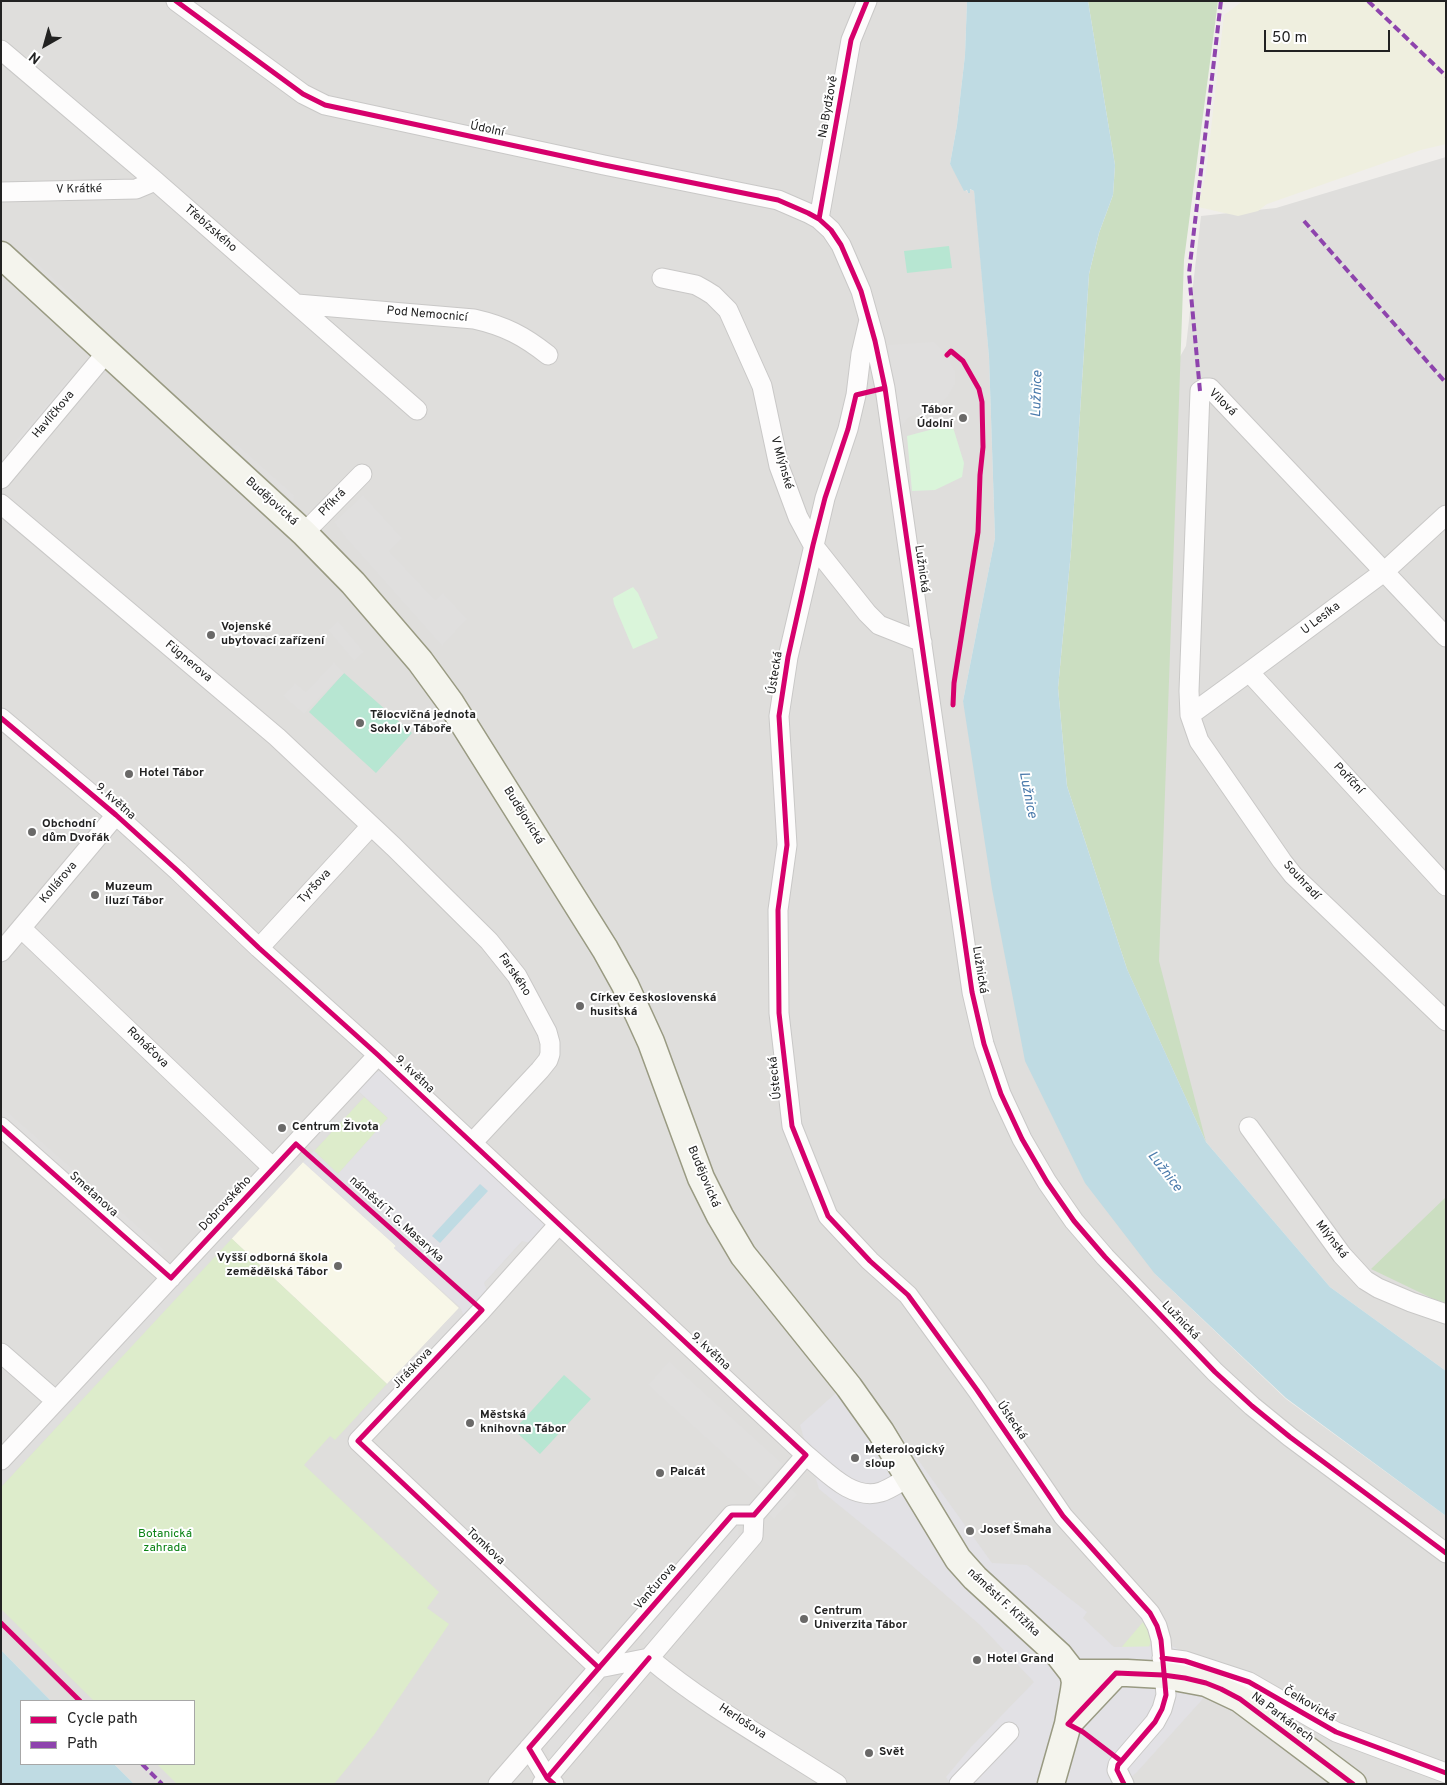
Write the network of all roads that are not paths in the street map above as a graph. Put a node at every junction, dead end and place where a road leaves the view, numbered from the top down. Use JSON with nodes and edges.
{"nodes":[{"id":1,"x":176,"y":1,"type":"edge"},
{"id":2,"x":867,"y":1,"type":"edge"},
{"id":3,"x":1,"y":50,"type":"edge"},
{"id":4,"x":153,"y":179,"type":"junction"},
{"id":5,"x":1,"y":192,"type":"edge"},
{"id":6,"x":819,"y":219,"type":"junction"},
{"id":7,"x":1,"y":256,"type":"edge"},
{"id":8,"x":662,"y":278,"type":"dead end"},
{"id":9,"x":297,"y":304,"type":"junction"},
{"id":10,"x":869,"y":319,"type":"junction"},
{"id":11,"x":107,"y":352,"type":"junction"},
{"id":12,"x":548,"y":355,"type":"dead end"},
{"id":13,"x":885,"y":388,"type":"junction"},
{"id":14,"x":856,"y":395,"type":"junction"},
{"id":15,"x":417,"y":410,"type":"dead end"},
{"id":16,"x":362,"y":474,"type":"dead end"},
{"id":17,"x":1,"y":479,"type":"edge"},
{"id":18,"x":1,"y":504,"type":"edge"},
{"id":19,"x":1446,"y":515,"type":"edge"},
{"id":20,"x":304,"y":533,"type":"junction"},
{"id":21,"x":813,"y":545,"type":"junction"},
{"id":22,"x":1384,"y":571,"type":"junction"},
{"id":23,"x":1446,"y":637,"type":"edge"},
{"id":24,"x":922,"y":642,"type":"junction"},
{"id":25,"x":1249,"y":672,"type":"junction"},
{"id":26,"x":1190,"y":715,"type":"junction"},
{"id":27,"x":1,"y":718,"type":"edge"},
{"id":28,"x":116,"y":815,"type":"junction"},
{"id":29,"x":371,"y":826,"type":"junction"},
{"id":30,"x":1446,"y":886,"type":"edge"},
{"id":31,"x":21,"y":928,"type":"junction"},
{"id":32,"x":259,"y":948,"type":"junction"},
{"id":33,"x":1,"y":952,"type":"edge"},
{"id":34,"x":1446,"y":1021,"type":"edge"},
{"id":35,"x":378,"y":1055,"type":"junction"},
{"id":36,"x":1,"y":1127,"type":"edge"},
{"id":37,"x":1249,"y":1127,"type":"dead end"},
{"id":38,"x":472,"y":1143,"type":"junction"},
{"id":39,"x":274,"y":1168,"type":"junction"},
{"id":40,"x":559,"y":1224,"type":"junction"},
{"id":41,"x":172,"y":1278,"type":"junction"},
{"id":42,"x":1446,"y":1314,"type":"edge"},
{"id":43,"x":1,"y":1353,"type":"edge"},
{"id":44,"x":56,"y":1401,"type":"junction"},
{"id":45,"x":358,"y":1441,"type":"joint"},
{"id":46,"x":806,"y":1455,"type":"junction"},
{"id":47,"x":1,"y":1460,"type":"edge"},
{"id":48,"x":909,"y":1477,"type":"junction"},
{"id":49,"x":754,"y":1515,"type":"junction"},
{"id":50,"x":1446,"y":1553,"type":"edge"},
{"id":51,"x":649,"y":1658,"type":"junction"},
{"id":52,"x":1163,"y":1666,"type":"junction"},
{"id":53,"x":599,"y":1668,"type":"junction"},
{"id":54,"x":1073,"y":1673,"type":"junction"},
{"id":55,"x":1116,"y":1673,"type":"junction"},
{"id":56,"x":1068,"y":1724,"type":"junction"},
{"id":57,"x":1009,"y":1732,"type":"dead end"},
{"id":58,"x":529,"y":1748,"type":"junction"},
{"id":59,"x":1446,"y":1773,"type":"edge"},
{"id":60,"x":1122,"y":1781,"type":"edge"},
{"id":61,"x":548,"y":1782,"type":"edge"},
{"id":62,"x":498,"y":1784,"type":"edge"},
{"id":63,"x":837,"y":1784,"type":"edge"},
{"id":64,"x":959,"y":1784,"type":"edge"},
{"id":65,"x":1051,"y":1784,"type":"edge"},
{"id":66,"x":1353,"y":1784,"type":"edge"}],
"edges":[{"from":1,"to":6,"type":"street","name":"Údolní"},
{"from":2,"to":6,"type":"street","name":"Na Bydžově"},
{"from":3,"to":4,"type":"street","name":"Třebízského"},
{"from":4,"to":5,"type":"street","name":"V Krátké"},
{"from":4,"to":9,"type":"street","name":"Třebízského"},
{"from":6,"to":10,"type":"street","name":"Lužnická"},
{"from":7,"to":11,"type":"main road","name":"Budějovická"},
{"from":8,"to":21,"type":"street","name":"V Mlýnské"},
{"from":9,"to":12,"type":"street","name":"Pod Nemocnicí"},
{"from":9,"to":15,"type":"street","name":"Třebízského"},
{"from":10,"to":13,"type":"street","name":"Lužnická"},
{"from":10,"to":14,"type":"street","name":"Ústecká"},
{"from":11,"to":17,"type":"street","name":"Havlíčkova"},
{"from":11,"to":20,"type":"main road","name":"Budějovická"},
{"from":13,"to":14,"type":"street"},
{"from":13,"to":24,"type":"street","name":"Lužnická"},
{"from":14,"to":21,"type":"street","name":"Ústecká"},
{"from":16,"to":20,"type":"street","name":"Příkrá"},
{"from":18,"to":29,"type":"street","name":"Fügnerova"},
{"from":19,"to":22,"type":"street","name":"U Lesíka"},
{"from":20,"to":48,"type":"main road","name":"Budějovická"},
{"from":21,"to":24,"type":"street","name":"V Mlýnské"},
{"from":21,"to":52,"type":"street","name":"Ústecká"},
{"from":22,"to":23,"type":"street","name":"Vilová"},
{"from":22,"to":25,"type":"street","name":"U Lesíka"},
{"from":22,"to":26,"type":"street","name":"Vilová"},
{"from":24,"to":50,"type":"street","name":"Lužnická"},
{"from":25,"to":26,"type":"street","name":"U Lesíka"},
{"from":25,"to":30,"type":"street","name":"Poříční"},
{"from":26,"to":34,"type":"street","name":"Souhradí"},
{"from":27,"to":28,"type":"street","name":"9. května"},
{"from":28,"to":31,"type":"street","name":"Kollárova"},
{"from":28,"to":32,"type":"street","name":"9. května"},
{"from":29,"to":32,"type":"street","name":"Tyršova"},
{"from":29,"to":38,"type":"street","name":"Farského"},
{"from":31,"to":33,"type":"street","name":"Kollárova"},
{"from":31,"to":39,"type":"street","name":"Roháčova"},
{"from":32,"to":35,"type":"street","name":"9. května"},
{"from":35,"to":38,"type":"street","name":"9. května"},
{"from":35,"to":39,"type":"street","name":"Dobrovského"},
{"from":36,"to":41,"type":"street","name":"Smetanova"},
{"from":37,"to":42,"type":"street","name":"Mlýnská"},
{"from":38,"to":40,"type":"street","name":"9. května"},
{"from":39,"to":41,"type":"street","name":"Dobrovského"},
{"from":40,"to":45,"type":"street","name":"Jiráskova"},
{"from":40,"to":46,"type":"street","name":"9. května"},
{"from":41,"to":44,"type":"street","name":"Dobrovského"},
{"from":43,"to":44,"type":"street"},
{"from":44,"to":47,"type":"street","name":"Dobrovského"},
{"from":45,"to":53,"type":"street","name":"Tomkova"},
{"from":46,"to":48,"type":"street","name":"9. května"},
{"from":46,"to":49,"type":"street"},
{"from":48,"to":54,"type":"main road","name":"náměstí F. Křižíka"},
{"from":49,"to":51,"type":"street"},
{"from":49,"to":53,"type":"street","name":"Vančurova"},
{"from":51,"to":53,"type":"street"},
{"from":51,"to":61,"type":"street"},
{"from":51,"to":63,"type":"street","name":"Herlošova"},
{"from":52,"to":55,"type":"main road"},
{"from":52,"to":59,"type":"street","name":"Čelkovická"},
{"from":52,"to":60,"type":"street"},
{"from":52,"to":66,"type":"main road","name":"Na Parkánech"},
{"from":53,"to":58,"type":"street","name":"Vančurova"},
{"from":54,"to":55,"type":"main road"},
{"from":54,"to":56,"type":"main road"},
{"from":55,"to":56,"type":"main road"},
{"from":56,"to":65,"type":"main road"},
{"from":57,"to":64,"type":"street"},
{"from":58,"to":61,"type":"street"},
{"from":58,"to":62,"type":"street","name":"Vančurova"}]}
